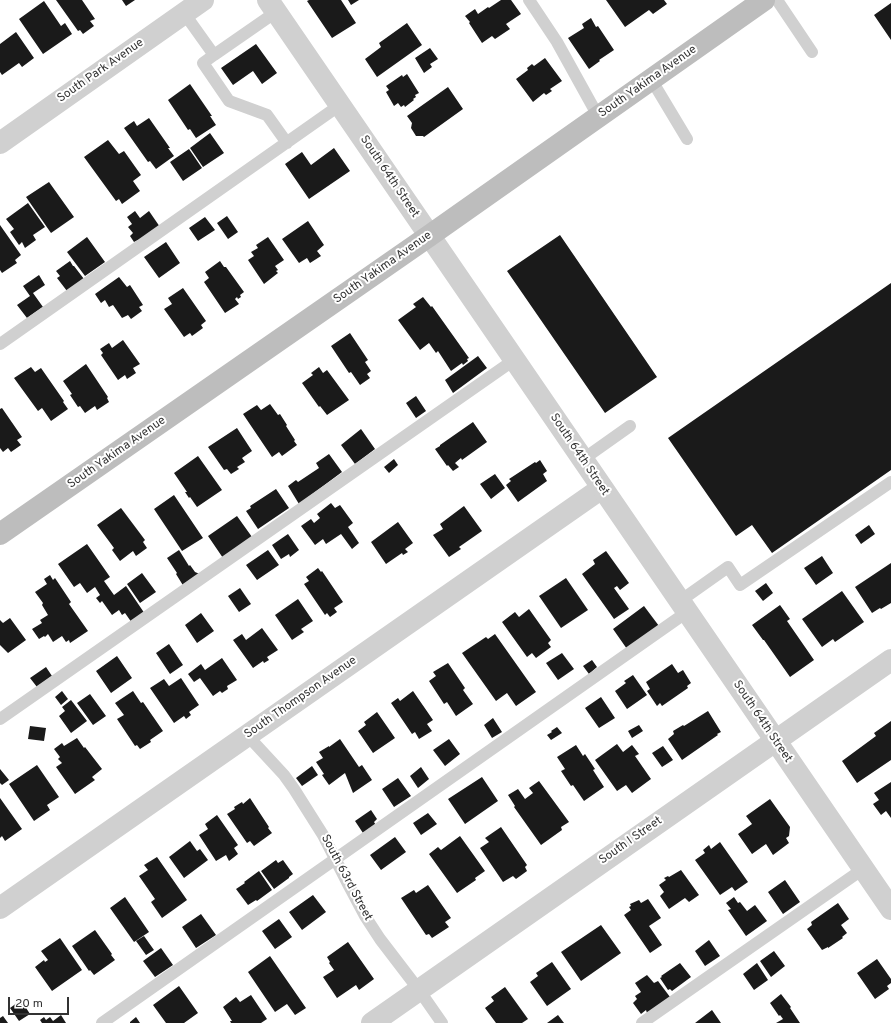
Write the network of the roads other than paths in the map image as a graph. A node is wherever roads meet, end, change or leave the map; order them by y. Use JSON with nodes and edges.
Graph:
{"nodes":[{"id":1,"x":202,"y":0,"type":"edge"},
{"id":2,"x":529,"y":0,"type":"edge"},
{"id":3,"x":764,"y":0,"type":"edge"},
{"id":4,"x":777,"y":0,"type":"edge"},
{"id":5,"x":272,"y":6,"type":"edge"},
{"id":6,"x":184,"y":13,"type":"junction"},
{"id":7,"x":812,"y":52,"type":"dead end"},
{"id":8,"x":214,"y":55,"type":"junction"},
{"id":9,"x":651,"y":79,"type":"junction"},
{"id":10,"x":340,"y":105,"type":"junction"},
{"id":11,"x":598,"y":116,"type":"junction"},
{"id":12,"x":687,"y":139,"type":"dead end"},
{"id":13,"x":0,"y":143,"type":"edge"},
{"id":14,"x":287,"y":143,"type":"junction"},
{"id":15,"x":430,"y":236,"type":"junction"},
{"id":16,"x":0,"y":344,"type":"edge"},
{"id":17,"x":514,"y":360,"type":"junction"},
{"id":18,"x":630,"y":426,"type":"dead end"},
{"id":19,"x":582,"y":460,"type":"junction"},
{"id":20,"x":891,"y":482,"type":"edge"},
{"id":21,"x":602,"y":488,"type":"junction"},
{"id":22,"x":0,"y":534,"type":"edge"},
{"id":23,"x":683,"y":606,"type":"junction"},
{"id":24,"x":891,"y":660,"type":"edge"},
{"id":25,"x":0,"y":719,"type":"edge"},
{"id":26,"x":247,"y":735,"type":"junction"},
{"id":27,"x":775,"y":741,"type":"junction"},
{"id":28,"x":336,"y":859,"type":"junction"},
{"id":29,"x":863,"y":869,"type":"junction"},
{"id":30,"x":0,"y":908,"type":"edge"},
{"id":31,"x":891,"y":909,"type":"edge"},
{"id":32,"x":419,"y":990,"type":"junction"},
{"id":33,"x":102,"y":1023,"type":"edge"},
{"id":34,"x":372,"y":1023,"type":"edge"},
{"id":35,"x":442,"y":1023,"type":"edge"},
{"id":36,"x":642,"y":1023,"type":"edge"}],
"edges":[{"from":1,"to":6,"type":"street","name":"South Park Avenue"},
{"from":2,"to":11,"type":"lane"},
{"from":3,"to":9,"type":"main road","name":"South Yakima Avenue"},
{"from":4,"to":7,"type":"lane"},
{"from":5,"to":8,"type":"lane"},
{"from":5,"to":10,"type":"street","name":"South 64th Street"},
{"from":6,"to":8,"type":"lane"},
{"from":6,"to":13,"type":"street","name":"South Park Avenue"},
{"from":8,"to":14,"type":"lane"},
{"from":9,"to":11,"type":"main road","name":"South Yakima Avenue"},
{"from":9,"to":12,"type":"lane"},
{"from":10,"to":14,"type":"lane"},
{"from":10,"to":15,"type":"street","name":"South 64th Street"},
{"from":11,"to":15,"type":"main road","name":"South Yakima Avenue"},
{"from":14,"to":16,"type":"lane"},
{"from":15,"to":17,"type":"street","name":"South 64th Street"},
{"from":15,"to":22,"type":"main road","name":"South Yakima Avenue"},
{"from":17,"to":19,"type":"street","name":"South 64th Street"},
{"from":17,"to":25,"type":"lane"},
{"from":18,"to":19,"type":"lane"},
{"from":19,"to":21,"type":"street","name":"South 64th Street"},
{"from":20,"to":23,"type":"lane"},
{"from":21,"to":23,"type":"street","name":"South 64th Street"},
{"from":21,"to":26,"type":"street","name":"South Thompson Avenue"},
{"from":23,"to":27,"type":"street","name":"South 64th Street"},
{"from":23,"to":28,"type":"lane"},
{"from":24,"to":27,"type":"street","name":"South I Street"},
{"from":26,"to":28,"type":"lane","name":"South 63rd Street"},
{"from":26,"to":30,"type":"street","name":"South Thompson Avenue"},
{"from":27,"to":29,"type":"street","name":"South 64th Street"},
{"from":27,"to":32,"type":"street","name":"South I Street"},
{"from":28,"to":32,"type":"lane","name":"South 63rd Street"},
{"from":28,"to":33,"type":"lane"},
{"from":29,"to":31,"type":"street","name":"South 64th Street"},
{"from":29,"to":36,"type":"lane"},
{"from":32,"to":34,"type":"street","name":"South I Street"},
{"from":32,"to":35,"type":"lane","name":"South 63rd Street"}]}
